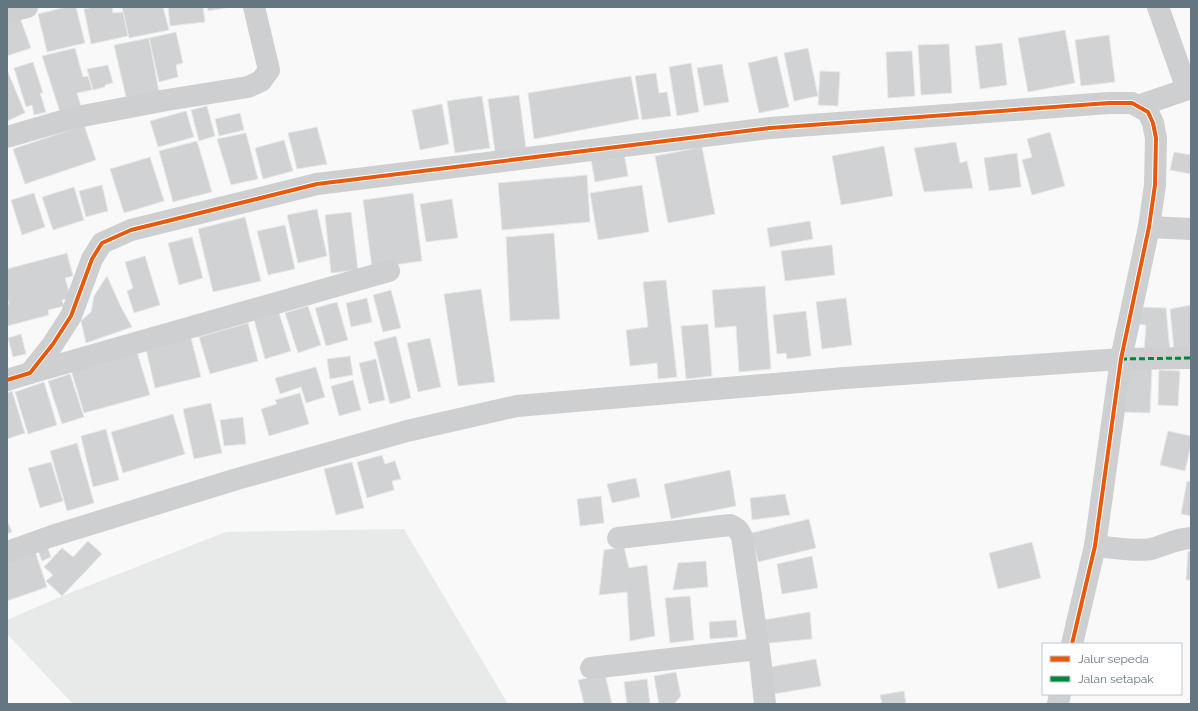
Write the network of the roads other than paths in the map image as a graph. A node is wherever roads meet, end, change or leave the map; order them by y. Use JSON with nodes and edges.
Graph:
{"nodes":[{"id":1,"x":27,"y":7,"type":"edge"},
{"id":2,"x":254,"y":7,"type":"edge"},
{"id":3,"x":1158,"y":7,"type":"edge"},
{"id":4,"x":7,"y":12,"type":"edge"},
{"id":5,"x":1189,"y":89,"type":"edge"},
{"id":6,"x":1138,"y":106,"type":"junction"},
{"id":7,"x":7,"y":137,"type":"edge"},
{"id":8,"x":1149,"y":227,"type":"junction"},
{"id":9,"x":1191,"y":229,"type":"edge"},
{"id":10,"x":389,"y":271,"type":"dead end"},
{"id":11,"x":1191,"y":358,"type":"edge"},
{"id":12,"x":1121,"y":359,"type":"junction"},
{"id":13,"x":30,"y":373,"type":"junction"},
{"id":14,"x":7,"y":380,"type":"edge"},
{"id":15,"x":618,"y":538,"type":"dead end"},
{"id":16,"x":1191,"y":538,"type":"edge"},
{"id":17,"x":1095,"y":546,"type":"junction"},
{"id":18,"x":7,"y":552,"type":"edge"},
{"id":19,"x":1072,"y":643,"type":"edge"},
{"id":20,"x":758,"y":649,"type":"junction"},
{"id":21,"x":591,"y":668,"type":"dead end"},
{"id":22,"x":765,"y":704,"type":"edge"}],
"edges":[{"from":1,"to":4,"type":"street"},
{"from":2,"to":7,"type":"street"},
{"from":3,"to":5,"type":"street"},
{"from":5,"to":6,"type":"street"},
{"from":6,"to":8,"type":"street"},
{"from":6,"to":13,"type":"street"},
{"from":8,"to":9,"type":"street"},
{"from":8,"to":12,"type":"street"},
{"from":10,"to":13,"type":"street"},
{"from":11,"to":12,"type":"street"},
{"from":12,"to":17,"type":"street"},
{"from":12,"to":18,"type":"street"},
{"from":13,"to":14,"type":"street"},
{"from":15,"to":20,"type":"street"},
{"from":16,"to":17,"type":"street"},
{"from":17,"to":19,"type":"street"},
{"from":20,"to":21,"type":"street"},
{"from":20,"to":22,"type":"street"}]}
